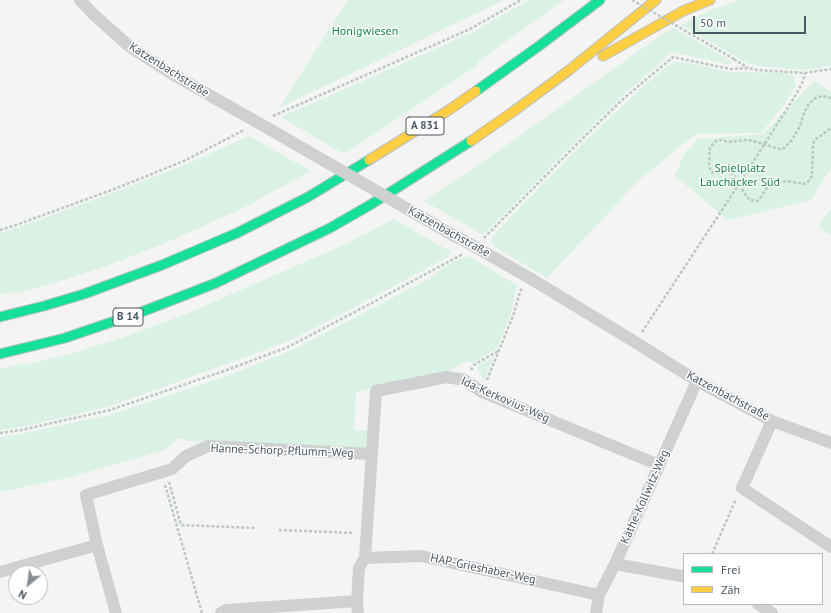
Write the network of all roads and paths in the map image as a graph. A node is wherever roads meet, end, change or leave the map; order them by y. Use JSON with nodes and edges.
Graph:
{"nodes":[{"id":1,"x":80,"y":0,"type":"edge"},
{"id":2,"x":521,"y":0,"type":"edge"},
{"id":3,"x":600,"y":0,"type":"edge"},
{"id":4,"x":632,"y":0,"type":"edge"},
{"id":5,"x":656,"y":0,"type":"edge"},
{"id":6,"x":710,"y":0,"type":"edge"},
{"id":7,"x":748,"y":68,"type":"junction"},
{"id":8,"x":831,"y":69,"type":"edge"},
{"id":9,"x":568,"y":71,"type":"junction"},
{"id":10,"x":804,"y":73,"type":"junction"},
{"id":11,"x":831,"y":98,"type":"edge"},
{"id":12,"x":257,"y":123,"type":"junction"},
{"id":13,"x":831,"y":128,"type":"edge"},
{"id":14,"x":764,"y":144,"type":"junction"},
{"id":15,"x":739,"y":184,"type":"junction"},
{"id":16,"x":0,"y":230,"type":"edge"},
{"id":17,"x":475,"y":246,"type":"junction"},
{"id":18,"x":528,"y":277,"type":"junction"},
{"id":19,"x":0,"y":318,"type":"edge"},
{"id":20,"x":635,"y":342,"type":"junction"},
{"id":21,"x":500,"y":350,"type":"junction"},
{"id":22,"x":0,"y":354,"type":"edge"},
{"id":23,"x":464,"y":380,"type":"junction"},
{"id":24,"x":696,"y":381,"type":"junction"},
{"id":25,"x":482,"y":392,"type":"junction"},
{"id":26,"x":772,"y":421,"type":"junction"},
{"id":27,"x":0,"y":433,"type":"edge"},
{"id":28,"x":831,"y":443,"type":"edge"},
{"id":29,"x":371,"y":454,"type":"junction"},
{"id":30,"x":659,"y":465,"type":"junction"},
{"id":31,"x":167,"y":471,"type":"junction"},
{"id":32,"x":742,"y":488,"type":"junction"},
{"id":33,"x":256,"y":528,"type":"dead end"},
{"id":34,"x":279,"y":530,"type":"dead end"},
{"id":35,"x":366,"y":534,"type":"junction"},
{"id":36,"x":98,"y":545,"type":"junction"},
{"id":37,"x":831,"y":547,"type":"edge"},
{"id":38,"x":712,"y":553,"type":"edge"},
{"id":39,"x":365,"y":558,"type":"junction"},
{"id":40,"x":615,"y":564,"type":"junction"},
{"id":41,"x":0,"y":572,"type":"edge"},
{"id":42,"x":683,"y":576,"type":"edge"},
{"id":43,"x":599,"y":595,"type":"junction"},
{"id":44,"x":760,"y":605,"type":"edge"},
{"id":45,"x":358,"y":607,"type":"edge"},
{"id":46,"x":116,"y":613,"type":"edge"},
{"id":47,"x":202,"y":613,"type":"edge"},
{"id":48,"x":221,"y":613,"type":"edge"},
{"id":49,"x":596,"y":613,"type":"edge"},
{"id":50,"x":772,"y":613,"type":"edge"}],
"edges":[{"from":1,"to":12,"type":"street","name":"Katzenbachstraße"},
{"from":2,"to":12,"type":"path"},
{"from":3,"to":19,"type":"highway","number":"A 831"},
{"from":4,"to":7,"type":"path","bridge":true},
{"from":5,"to":9,"type":"highway"},
{"from":6,"to":9,"type":"highway"},
{"from":7,"to":10,"type":"path"},
{"from":7,"to":17,"type":"path"},
{"from":8,"to":10,"type":"path"},
{"from":9,"to":22,"type":"highway","number":"B 14"},
{"from":10,"to":14,"type":"path"},
{"from":11,"to":14,"type":"path"},
{"from":12,"to":16,"type":"path"},
{"from":12,"to":17,"type":"street","name":"Katzenbachstraße","bridge":true},
{"from":13,"to":15,"type":"path"},
{"from":14,"to":15,"type":"path"},
{"from":14,"to":15,"type":"path"},
{"from":15,"to":20,"type":"path"},
{"from":17,"to":18,"type":"street","name":"Katzenbachstraße"},
{"from":17,"to":27,"type":"path"},
{"from":18,"to":20,"type":"street","name":"Katzenbachstraße"},
{"from":18,"to":21,"type":"path"},
{"from":20,"to":24,"type":"street","name":"Katzenbachstraße"},
{"from":21,"to":23,"type":"path"},
{"from":21,"to":25,"type":"path"},
{"from":23,"to":25,"type":"street","name":"Ida-Kerkovius-Weg"},
{"from":23,"to":29,"type":"street","name":"Ida-Kerkovius-Weg"},
{"from":24,"to":26,"type":"street","name":"Katzenbachstraße"},
{"from":24,"to":30,"type":"street","name":"Käthe-Kollwitz-Weg"},
{"from":25,"to":30,"type":"street","name":"Ida-Kerkovius-Weg"},
{"from":26,"to":28,"type":"street","name":"Katzenbachstraße"},
{"from":26,"to":32,"type":"street"},
{"from":29,"to":31,"type":"street","name":"Hanne-Schorp-Pflumm-Weg"},
{"from":29,"to":35,"type":"street","name":"Ida-Kerkovius-Weg"},
{"from":30,"to":40,"type":"street","name":"Käthe-Kollwitz-Weg"},
{"from":31,"to":33,"type":"path"},
{"from":31,"to":36,"type":"street","name":"Hanne-Schorp-Pflumm-Weg"},
{"from":31,"to":47,"type":"path"},
{"from":32,"to":37,"type":"street"},
{"from":32,"to":38,"type":"path"},
{"from":34,"to":35,"type":"path"},
{"from":35,"to":39,"type":"street","name":"Ida-Kerkovius-Weg"},
{"from":36,"to":41,"type":"street"},
{"from":36,"to":46,"type":"street","name":"Hanne-Schorp-Pflumm-Weg"},
{"from":39,"to":43,"type":"street","name":"HAP-Grieshaber-Weg"},
{"from":39,"to":45,"type":"street","name":"Ida-Kerkovius-Weg"},
{"from":40,"to":42,"type":"street"},
{"from":40,"to":43,"type":"street","name":"Käthe-Kollwitz-Weg"},
{"from":43,"to":49,"type":"street","name":"Käthe-Kollwitz-Weg"},
{"from":44,"to":50,"type":"street"},
{"from":45,"to":48,"type":"street"}]}
